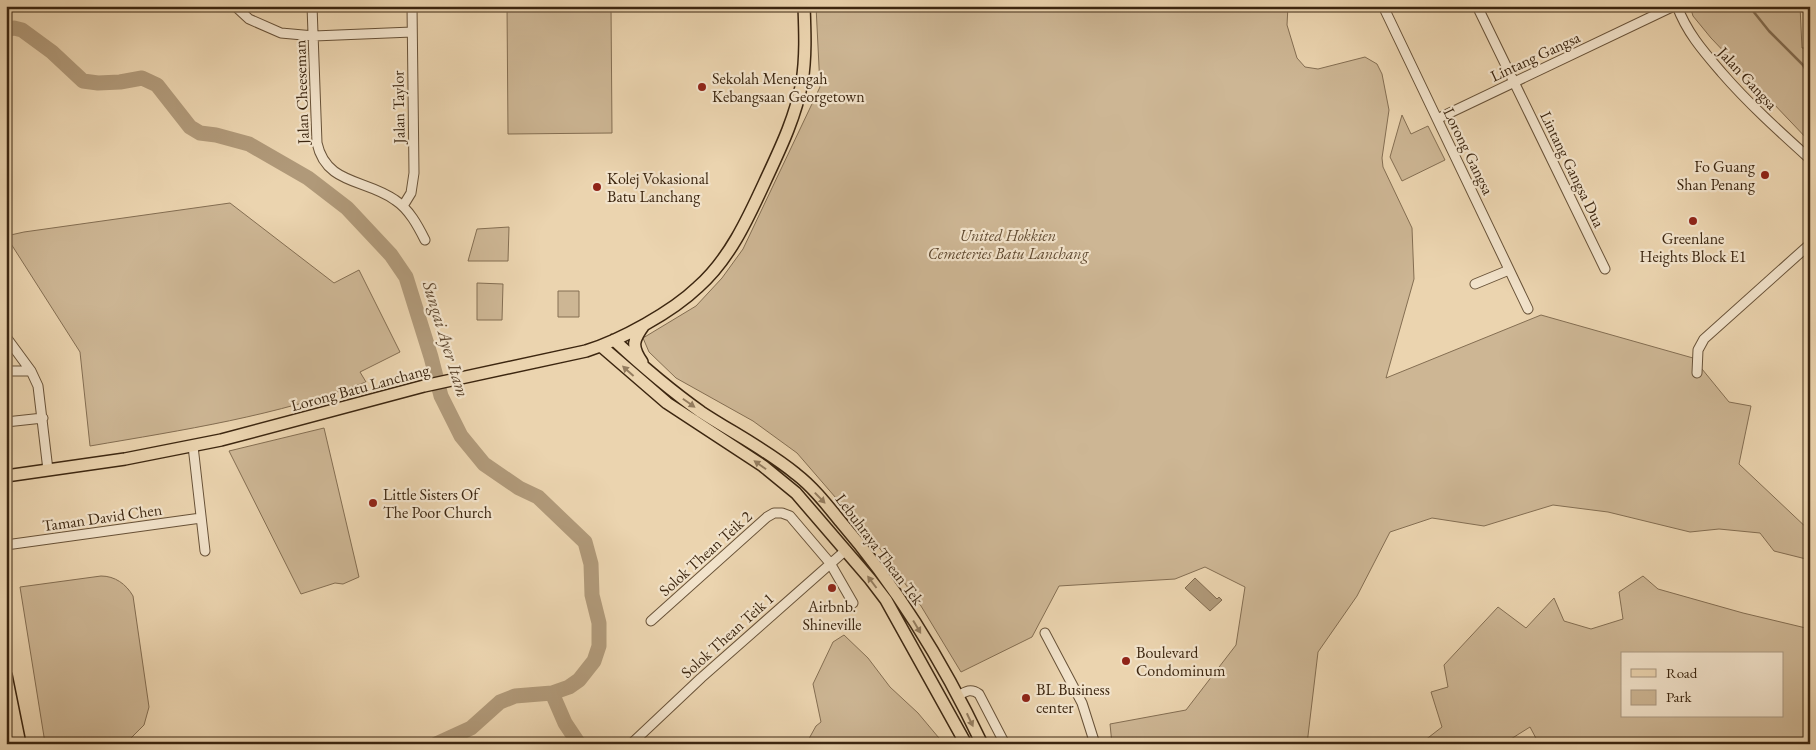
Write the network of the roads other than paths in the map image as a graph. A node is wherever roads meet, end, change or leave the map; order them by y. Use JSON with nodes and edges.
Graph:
{"nodes":[{"id":1,"x":235,"y":6,"type":"edge"},
{"id":2,"x":312,"y":6,"type":"edge"},
{"id":3,"x":412,"y":6,"type":"edge"},
{"id":4,"x":804,"y":6,"type":"edge"},
{"id":5,"x":1383,"y":6,"type":"edge"},
{"id":6,"x":1477,"y":6,"type":"edge"},
{"id":7,"x":1676,"y":6,"type":"edge"},
{"id":8,"x":1809,"y":6,"type":"edge"},
{"id":9,"x":1810,"y":25,"type":"edge"},
{"id":10,"x":412,"y":32,"type":"junction"},
{"id":11,"x":314,"y":36,"type":"junction"},
{"id":12,"x":1514,"y":82,"type":"junction"},
{"id":13,"x":1437,"y":119,"type":"junction"},
{"id":14,"x":1810,"y":159,"type":"edge"},
{"id":15,"x":403,"y":206,"type":"junction"},
{"id":16,"x":425,"y":240,"type":"dead end"},
{"id":17,"x":1810,"y":244,"type":"edge"},
{"id":18,"x":1605,"y":269,"type":"dead end"},
{"id":19,"x":1509,"y":270,"type":"junction"},
{"id":20,"x":1475,"y":284,"type":"dead end"},
{"id":21,"x":1528,"y":309,"type":"dead end"},
{"id":22,"x":648,"y":321,"type":"junction"},
{"id":23,"x":614,"y":340,"type":"junction"},
{"id":24,"x":7,"y":342,"type":"edge"},
{"id":25,"x":601,"y":346,"type":"junction"},
{"id":26,"x":31,"y":370,"type":"junction"},
{"id":27,"x":6,"y":372,"type":"edge"},
{"id":28,"x":1697,"y":373,"type":"dead end"},
{"id":29,"x":650,"y":374,"type":"junction"},
{"id":30,"x":43,"y":418,"type":"junction"},
{"id":31,"x":6,"y":422,"type":"edge"},
{"id":32,"x":193,"y":446,"type":"junction"},
{"id":33,"x":48,"y":470,"type":"junction"},
{"id":34,"x":6,"y":476,"type":"edge"},
{"id":35,"x":201,"y":518,"type":"junction"},
{"id":36,"x":6,"y":545,"type":"edge"},
{"id":37,"x":846,"y":550,"type":"junction"},
{"id":38,"x":205,"y":551,"type":"dead end"},
{"id":39,"x":830,"y":563,"type":"junction"},
{"id":40,"x":854,"y":603,"type":"dead end"},
{"id":41,"x":651,"y":621,"type":"dead end"},
{"id":42,"x":1045,"y":633,"type":"dead end"},
{"id":43,"x":916,"y":653,"type":"junction"},
{"id":44,"x":6,"y":675,"type":"edge"},
{"id":45,"x":958,"y":696,"type":"junction"},
{"id":46,"x":6,"y":723,"type":"edge"},
{"id":47,"x":11,"y":744,"type":"edge"},
{"id":48,"x":20,"y":744,"type":"edge"},
{"id":49,"x":631,"y":744,"type":"edge"},
{"id":50,"x":966,"y":744,"type":"edge"},
{"id":51,"x":982,"y":744,"type":"edge"},
{"id":52,"x":1005,"y":744,"type":"edge"},
{"id":53,"x":1094,"y":744,"type":"edge"}],
"edges":[{"from":1,"to":11,"type":"street"},
{"from":2,"to":11,"type":"street","name":"Jalan Cheeseman"},
{"from":3,"to":10,"type":"street","name":"Jalan Taylor"},
{"from":4,"to":22,"type":"main road","name":"Lorong Batu Lanchang"},
{"from":5,"to":13,"type":"street","name":"Lorong Gangsa"},
{"from":6,"to":12,"type":"street","name":"Lintang Gangsa Dua"},
{"from":7,"to":12,"type":"street","name":"Lintang Gangsa"},
{"from":7,"to":14,"type":"street","name":"Jalan Gangsa"},
{"from":8,"to":9,"type":"street"},
{"from":10,"to":11,"type":"street"},
{"from":10,"to":15,"type":"street","name":"Jalan Taylor"},
{"from":11,"to":15,"type":"street","name":"Jalan Cheeseman"},
{"from":12,"to":13,"type":"street","name":"Lintang Gangsa"},
{"from":12,"to":18,"type":"street","name":"Lintang Gangsa Dua"},
{"from":13,"to":19,"type":"street","name":"Lorong Gangsa"},
{"from":15,"to":16,"type":"street","name":"Jalan Cheeseman"},
{"from":17,"to":28,"type":"street"},
{"from":19,"to":20,"type":"street"},
{"from":19,"to":21,"type":"street","name":"Lorong Gangsa"},
{"from":22,"to":23,"type":"main road","name":"Lorong Batu Lanchang"},
{"from":22,"to":29,"type":"main road"},
{"from":23,"to":25,"type":"main road","name":"Lorong Batu Lanchang"},
{"from":23,"to":29,"type":"main road","name":"Lebuhraya Thean Tek"},
{"from":24,"to":26,"type":"street"},
{"from":25,"to":32,"type":"main road","name":"Lorong Batu Lanchang"},
{"from":37,"to":25,"type":"main road","name":"Lebuhraya Thean Tek","one_way":true},
{"from":26,"to":27,"type":"street"},
{"from":26,"to":30,"type":"street"},
{"from":29,"to":45,"type":"main road","name":"Lebuhraya Thean Tek","one_way":true},
{"from":30,"to":31,"type":"street"},
{"from":30,"to":33,"type":"street"},
{"from":32,"to":33,"type":"main road","name":"Lorong Batu Lanchang"},
{"from":32,"to":35,"type":"street"},
{"from":33,"to":34,"type":"main road","name":"Lorong Batu Lanchang"},
{"from":35,"to":36,"type":"street","name":"Taman David Chen"},
{"from":35,"to":38,"type":"street"},
{"from":37,"to":39,"type":"street","name":"Solok Thean Teik 1"},
{"from":43,"to":37,"type":"main road","name":"Lebuhraya Thean Tek","one_way":true},
{"from":39,"to":40,"type":"street"},
{"from":39,"to":41,"type":"street","name":"Solok Thean Teik 2"},
{"from":39,"to":49,"type":"street","name":"Solok Thean Teik 1"},
{"from":42,"to":53,"type":"street"},
{"from":43,"to":45,"type":"main road"},
{"from":43,"to":50,"type":"main road","name":"Lebuhraya Thean Tek"},
{"from":44,"to":48,"type":"main road"},
{"from":45,"to":50,"type":"main road"},
{"from":45,"to":51,"type":"main road","name":"Lebuhraya Thean Tek","one_way":true},
{"from":45,"to":52,"type":"street"},
{"from":46,"to":47,"type":"main road"}]}
